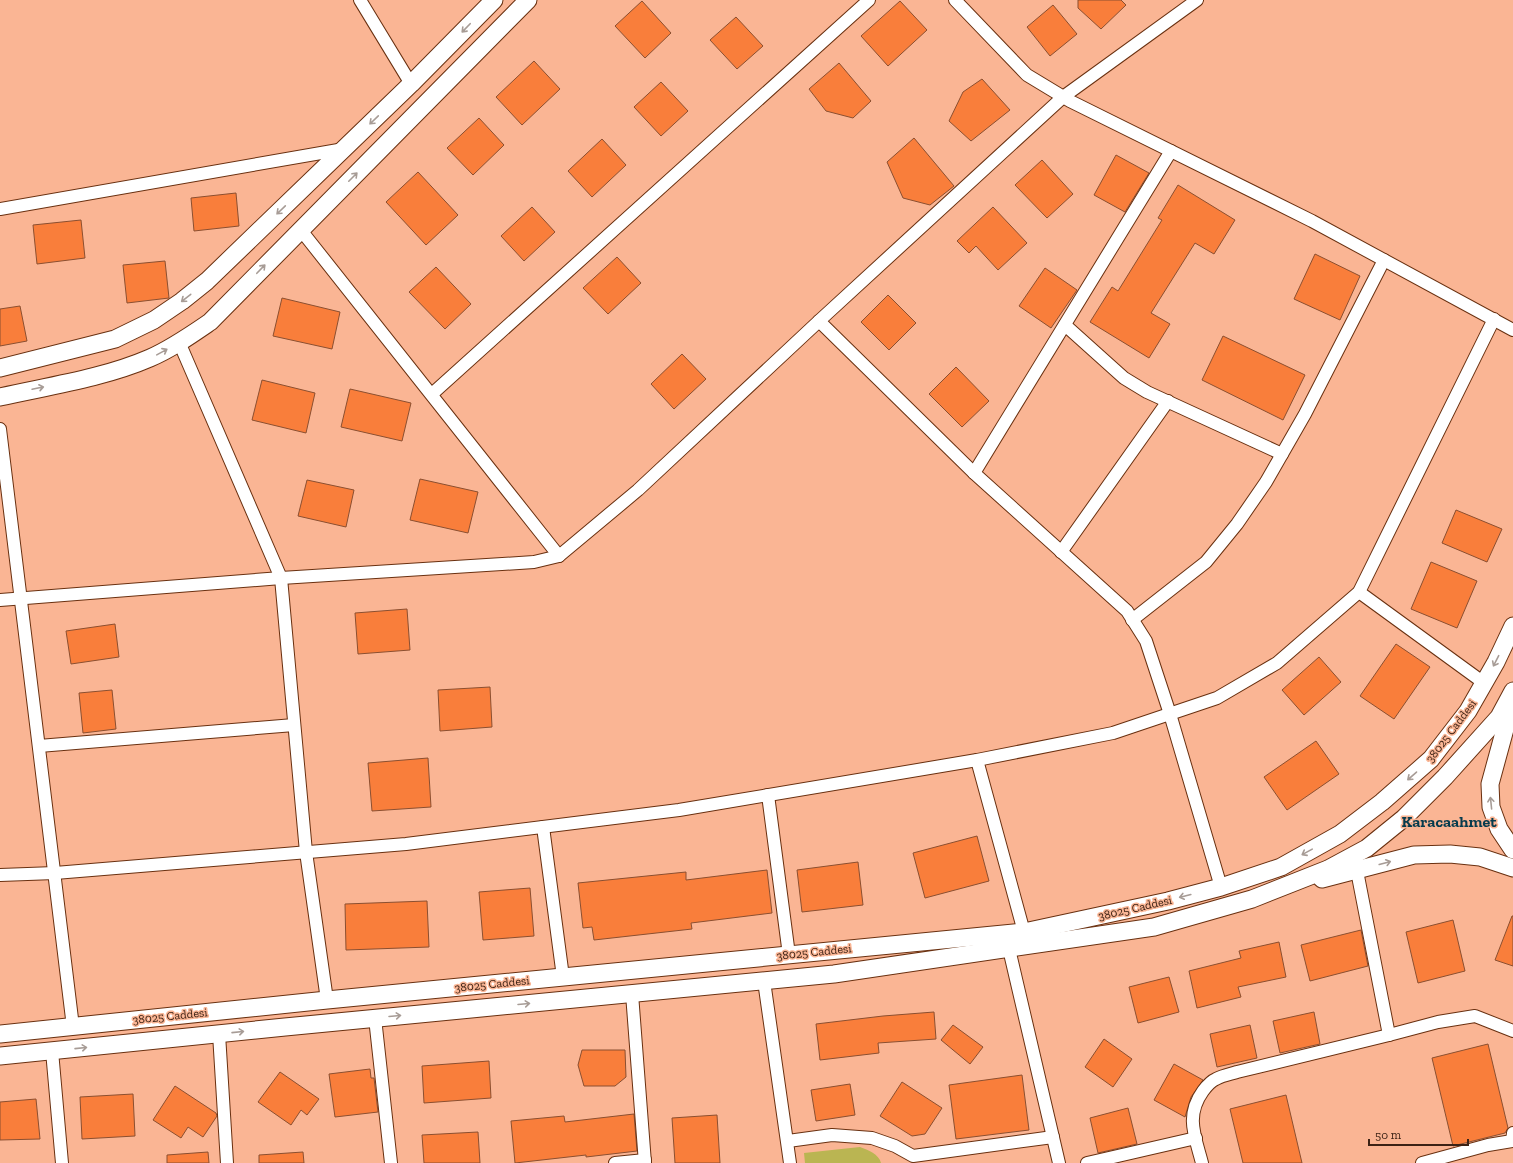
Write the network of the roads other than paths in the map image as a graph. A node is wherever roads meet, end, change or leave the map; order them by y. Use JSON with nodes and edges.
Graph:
{"nodes":[{"id":1,"x":360,"y":0,"type":"edge"},
{"id":2,"x":494,"y":0,"type":"edge"},
{"id":3,"x":528,"y":0,"type":"edge"},
{"id":4,"x":869,"y":0,"type":"edge"},
{"id":5,"x":955,"y":0,"type":"edge"},
{"id":6,"x":1198,"y":0,"type":"edge"},
{"id":7,"x":411,"y":84,"type":"junction"},
{"id":8,"x":1064,"y":97,"type":"junction"},
{"id":9,"x":344,"y":149,"type":"junction"},
{"id":10,"x":1172,"y":151,"type":"junction"},
{"id":11,"x":0,"y":209,"type":"edge"},
{"id":12,"x":300,"y":229,"type":"junction"},
{"id":13,"x":1384,"y":260,"type":"junction"},
{"id":14,"x":1494,"y":320,"type":"junction"},
{"id":15,"x":819,"y":321,"type":"junction"},
{"id":16,"x":1065,"y":325,"type":"junction"},
{"id":17,"x":1513,"y":330,"type":"edge"},
{"id":18,"x":179,"y":342,"type":"junction"},
{"id":19,"x":0,"y":368,"type":"edge"},
{"id":20,"x":432,"y":394,"type":"junction"},
{"id":21,"x":0,"y":397,"type":"edge"},
{"id":22,"x":1168,"y":401,"type":"junction"},
{"id":23,"x":0,"y":429,"type":"edge"},
{"id":24,"x":1282,"y":454,"type":"junction"},
{"id":25,"x":974,"y":473,"type":"junction"},
{"id":26,"x":1061,"y":552,"type":"junction"},
{"id":27,"x":560,"y":556,"type":"junction"},
{"id":28,"x":281,"y":578,"type":"junction"},
{"id":29,"x":1359,"y":592,"type":"junction"},
{"id":30,"x":21,"y":598,"type":"junction"},
{"id":31,"x":0,"y":600,"type":"edge"},
{"id":32,"x":1132,"y":620,"type":"junction"},
{"id":33,"x":1513,"y":626,"type":"edge"},
{"id":34,"x":1484,"y":683,"type":"junction"},
{"id":35,"x":1513,"y":691,"type":"edge"},
{"id":36,"x":1513,"y":698,"type":"edge"},
{"id":37,"x":1170,"y":714,"type":"junction"},
{"id":38,"x":294,"y":725,"type":"junction"},
{"id":39,"x":39,"y":746,"type":"junction"},
{"id":40,"x":977,"y":760,"type":"junction"},
{"id":41,"x":768,"y":795,"type":"junction"},
{"id":42,"x":543,"y":827,"type":"junction"},
{"id":43,"x":1513,"y":850,"type":"edge"},
{"id":44,"x":306,"y":852,"type":"junction"},
{"id":45,"x":1513,"y":868,"type":"edge"},
{"id":46,"x":1357,"y":871,"type":"junction"},
{"id":47,"x":54,"y":872,"type":"junction"},
{"id":48,"x":0,"y":875,"type":"edge"},
{"id":49,"x":1221,"y":887,"type":"junction"},
{"id":50,"x":1279,"y":889,"type":"junction"},
{"id":51,"x":1024,"y":932,"type":"junction"},
{"id":52,"x":1009,"y":949,"type":"junction"},
{"id":53,"x":790,"y":955,"type":"junction"},
{"id":54,"x":563,"y":977,"type":"junction"},
{"id":55,"x":764,"y":981,"type":"junction"},
{"id":56,"x":632,"y":994,"type":"junction"},
{"id":57,"x":327,"y":1000,"type":"junction"},
{"id":58,"x":375,"y":1018,"type":"junction"},
{"id":59,"x":73,"y":1027,"type":"junction"},
{"id":60,"x":1513,"y":1031,"type":"edge"},
{"id":61,"x":0,"y":1034,"type":"edge"},
{"id":62,"x":219,"y":1034,"type":"junction"},
{"id":63,"x":1389,"y":1035,"type":"junction"},
{"id":64,"x":52,"y":1051,"type":"junction"},
{"id":65,"x":0,"y":1056,"type":"edge"},
{"id":66,"x":1053,"y":1137,"type":"junction"},
{"id":67,"x":1196,"y":1138,"type":"junction"},
{"id":68,"x":1513,"y":1138,"type":"edge"},
{"id":69,"x":788,"y":1141,"type":"junction"},
{"id":70,"x":903,"y":1157,"type":"edge"},
{"id":71,"x":645,"y":1162,"type":"edge"},
{"id":72,"x":62,"y":1163,"type":"edge"},
{"id":73,"x":227,"y":1163,"type":"edge"},
{"id":74,"x":391,"y":1163,"type":"edge"},
{"id":75,"x":615,"y":1163,"type":"edge"},
{"id":76,"x":790,"y":1163,"type":"edge"},
{"id":77,"x":1059,"y":1163,"type":"edge"},
{"id":78,"x":1088,"y":1163,"type":"edge"},
{"id":79,"x":1202,"y":1163,"type":"edge"},
{"id":80,"x":1422,"y":1163,"type":"edge"}],
"edges":[{"from":1,"to":7,"type":"street"},
{"from":2,"to":7,"type":"main road","one_way":true},
{"from":12,"to":3,"type":"main road","one_way":true},
{"from":4,"to":20,"type":"street"},
{"from":5,"to":8,"type":"street"},
{"from":6,"to":8,"type":"street"},
{"from":7,"to":9,"type":"main road","one_way":true},
{"from":8,"to":10,"type":"street"},
{"from":8,"to":15,"type":"street"},
{"from":9,"to":11,"type":"street"},
{"from":9,"to":19,"type":"main road","one_way":true},
{"from":10,"to":13,"type":"street"},
{"from":10,"to":16,"type":"street"},
{"from":18,"to":12,"type":"main road","one_way":true},
{"from":12,"to":20,"type":"street"},
{"from":13,"to":14,"type":"street"},
{"from":13,"to":24,"type":"street"},
{"from":14,"to":17,"type":"street"},
{"from":14,"to":29,"type":"street"},
{"from":15,"to":25,"type":"street"},
{"from":15,"to":27,"type":"street"},
{"from":16,"to":22,"type":"street"},
{"from":16,"to":25,"type":"street"},
{"from":21,"to":18,"type":"main road","one_way":true},
{"from":18,"to":28,"type":"street"},
{"from":20,"to":27,"type":"street"},
{"from":22,"to":24,"type":"street"},
{"from":22,"to":26,"type":"street"},
{"from":23,"to":30,"type":"street"},
{"from":24,"to":32,"type":"street"},
{"from":25,"to":26,"type":"street"},
{"from":26,"to":32,"type":"street"},
{"from":27,"to":28,"type":"street"},
{"from":28,"to":30,"type":"street"},
{"from":28,"to":38,"type":"street"},
{"from":29,"to":34,"type":"street"},
{"from":29,"to":37,"type":"street"},
{"from":30,"to":31,"type":"street"},
{"from":30,"to":39,"type":"street"},
{"from":32,"to":37,"type":"street"},
{"from":33,"to":34,"type":"main road","name":"38025 Caddesi","one_way":true},
{"from":34,"to":49,"type":"main road","name":"38025 Caddesi","one_way":true},
{"from":35,"to":50,"type":"main road","name":"38025 Caddesi"},
{"from":43,"to":36,"type":"main road","one_way":true},
{"from":37,"to":40,"type":"street"},
{"from":37,"to":49,"type":"street"},
{"from":38,"to":39,"type":"street"},
{"from":38,"to":44,"type":"street"},
{"from":39,"to":47,"type":"street"},
{"from":40,"to":41,"type":"street"},
{"from":40,"to":51,"type":"street"},
{"from":41,"to":42,"type":"street"},
{"from":41,"to":53,"type":"street"},
{"from":42,"to":44,"type":"street"},
{"from":42,"to":54,"type":"street"},
{"from":44,"to":47,"type":"street"},
{"from":44,"to":57,"type":"street"},
{"from":46,"to":45,"type":"main road","one_way":true},
{"from":46,"to":50,"type":"main road"},
{"from":46,"to":63,"type":"street"},
{"from":47,"to":48,"type":"street"},
{"from":47,"to":59,"type":"street"},
{"from":49,"to":51,"type":"main road","name":"38025 Caddesi","one_way":true},
{"from":50,"to":52,"type":"main road","name":"38025 Caddesi"},
{"from":51,"to":53,"type":"main road","name":"38025 Caddesi"},
{"from":52,"to":55,"type":"main road","name":"38025 Caddesi"},
{"from":52,"to":66,"type":"street"},
{"from":53,"to":54,"type":"main road","name":"38025 Caddesi"},
{"from":54,"to":57,"type":"main road","name":"38025 Caddesi"},
{"from":55,"to":56,"type":"main road","name":"38025 Caddesi"},
{"from":55,"to":69,"type":"street"},
{"from":58,"to":56,"type":"main road","name":"38025 Caddesi","one_way":true},
{"from":56,"to":71,"type":"street"},
{"from":57,"to":59,"type":"main road","name":"38025 Caddesi"},
{"from":62,"to":58,"type":"main road","name":"38025 Caddesi","one_way":true},
{"from":58,"to":74,"type":"street"},
{"from":59,"to":61,"type":"main road","name":"38025 Caddesi"},
{"from":60,"to":63,"type":"street"},
{"from":64,"to":62,"type":"main road","name":"38025 Caddesi","one_way":true},
{"from":62,"to":73,"type":"street"},
{"from":63,"to":67,"type":"street"},
{"from":64,"to":65,"type":"main road","name":"38025 Caddesi"},
{"from":64,"to":72,"type":"street"},
{"from":66,"to":70,"type":"street"},
{"from":66,"to":77,"type":"street"},
{"from":67,"to":78,"type":"street"},
{"from":67,"to":79,"type":"street"},
{"from":68,"to":80,"type":"street"},
{"from":69,"to":70,"type":"street"},
{"from":69,"to":76,"type":"street"},
{"from":71,"to":75,"type":"street"}]}
